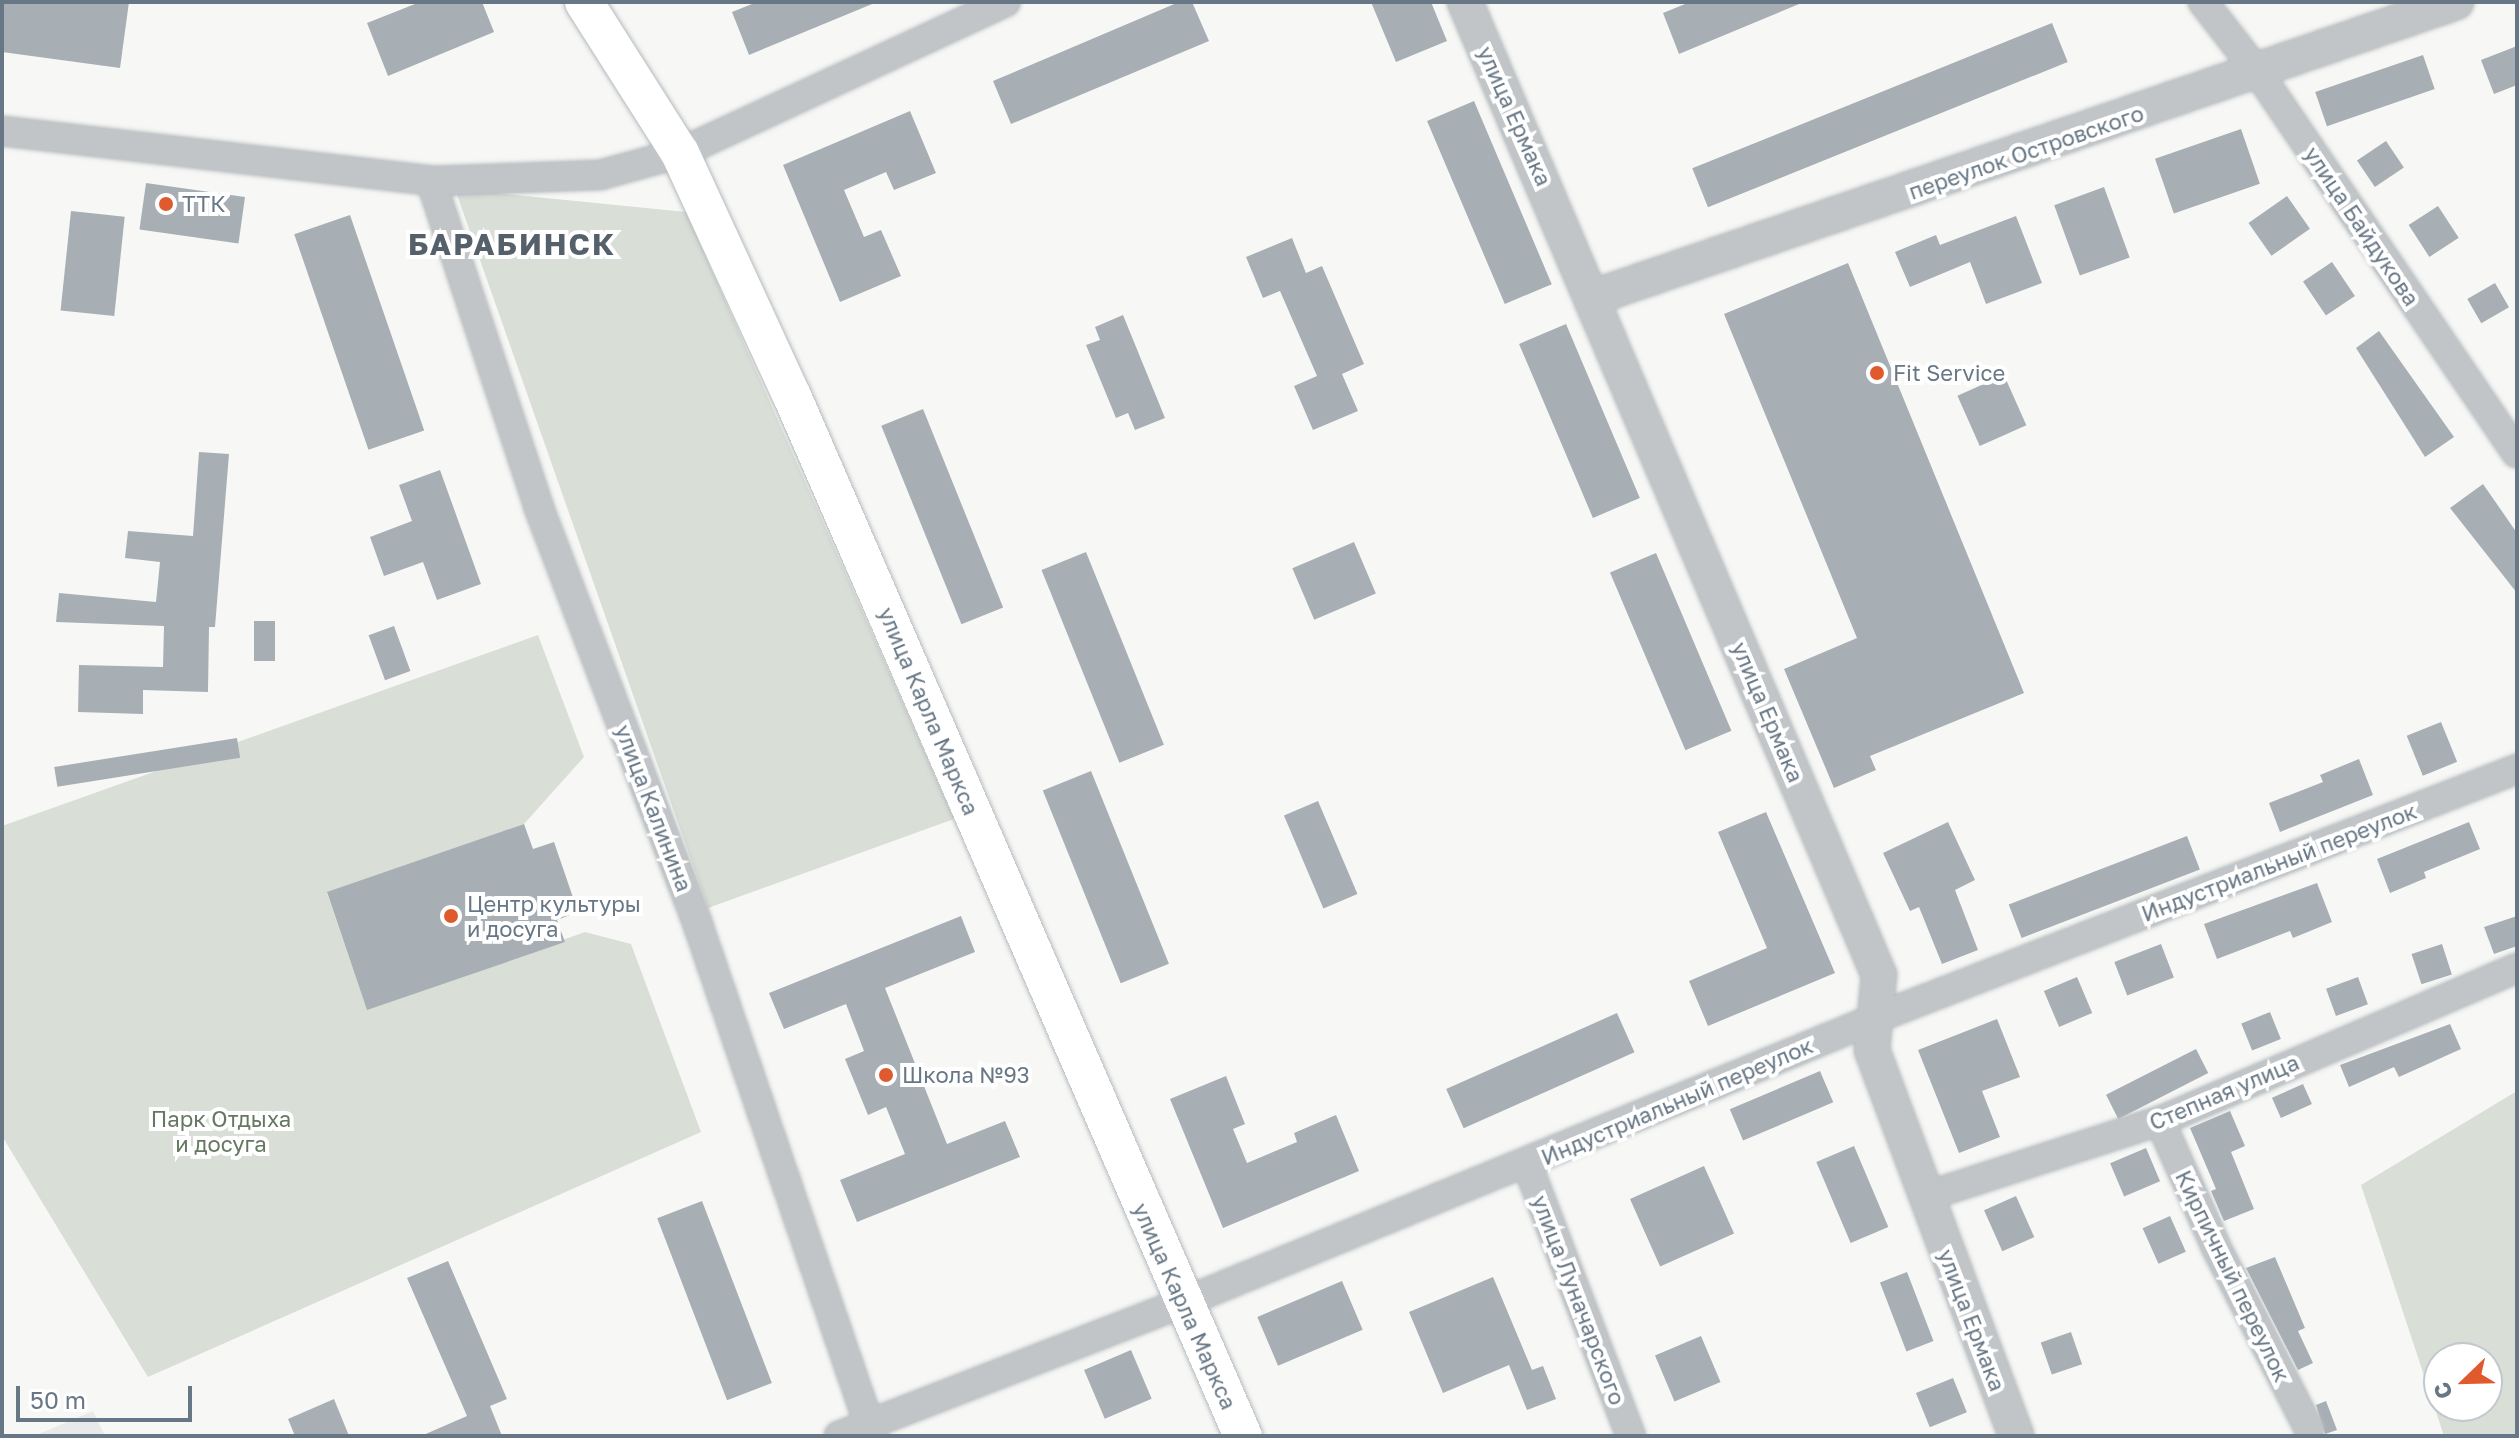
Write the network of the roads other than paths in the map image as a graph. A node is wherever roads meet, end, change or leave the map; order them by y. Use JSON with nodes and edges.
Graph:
{"nodes":[{"id":1,"x":584,"y":2,"type":"edge"},
{"id":2,"x":1006,"y":2,"type":"edge"},
{"id":3,"x":1465,"y":2,"type":"edge"},
{"id":4,"x":2203,"y":2,"type":"edge"},
{"id":5,"x":2456,"y":2,"type":"edge"},
{"id":6,"x":2259,"y":74,"type":"junction"},
{"id":7,"x":2,"y":131,"type":"edge"},
{"id":8,"x":680,"y":153,"type":"junction"},
{"id":9,"x":431,"y":181,"type":"junction"},
{"id":10,"x":1594,"y":297,"type":"junction"},
{"id":11,"x":2517,"y":453,"type":"edge"},
{"id":12,"x":2517,"y":769,"type":"edge"},
{"id":13,"x":2517,"y":968,"type":"edge"},
{"id":14,"x":1879,"y":1017,"type":"junction"},
{"id":15,"x":2160,"y":1121,"type":"junction"},
{"id":16,"x":1527,"y":1164,"type":"junction"},
{"id":17,"x":1924,"y":1197,"type":"junction"},
{"id":18,"x":1182,"y":1303,"type":"junction"},
{"id":19,"x":2309,"y":1429,"type":"dead end"},
{"id":20,"x":870,"y":1431,"type":"edge"},
{"id":21,"x":839,"y":1436,"type":"edge"},
{"id":22,"x":1243,"y":1436,"type":"edge"},
{"id":23,"x":1631,"y":1436,"type":"edge"},
{"id":24,"x":2016,"y":1436,"type":"edge"}],
"edges":[{"from":1,"to":8,"type":"main road","name":"улица Карла Маркса"},
{"from":2,"to":8,"type":"street"},
{"from":3,"to":10,"type":"street","name":"улица Ермака"},
{"from":4,"to":6,"type":"street","name":"улица Байдукова"},
{"from":5,"to":6,"type":"street","name":"переулок Островского"},
{"from":6,"to":10,"type":"street","name":"переулок Островского"},
{"from":6,"to":11,"type":"street","name":"улица Байдукова"},
{"from":7,"to":9,"type":"street"},
{"from":8,"to":9,"type":"street"},
{"from":8,"to":18,"type":"main road","name":"улица Карла Маркса"},
{"from":9,"to":20,"type":"street","name":"улица Калинина"},
{"from":10,"to":14,"type":"street","name":"улица Ермака"},
{"from":12,"to":14,"type":"street","name":"Индустриальный переулок"},
{"from":13,"to":15,"type":"street","name":"Степная улица"},
{"from":14,"to":16,"type":"street","name":"Индустриальный переулок"},
{"from":14,"to":17,"type":"street","name":"улица Ермака"},
{"from":15,"to":17,"type":"street","name":"Степная улица"},
{"from":15,"to":19,"type":"street","name":"Кирпичный переулок"},
{"from":16,"to":18,"type":"street","name":"Индустриальный переулок"},
{"from":16,"to":23,"type":"street","name":"улица Луначарского"},
{"from":17,"to":24,"type":"street","name":"улица Ермака"},
{"from":18,"to":20,"type":"street","name":"Индустриальный переулок"},
{"from":18,"to":22,"type":"main road","name":"улица Карла Маркса"},
{"from":20,"to":21,"type":"street","name":"Индустриальный переулок"}]}
